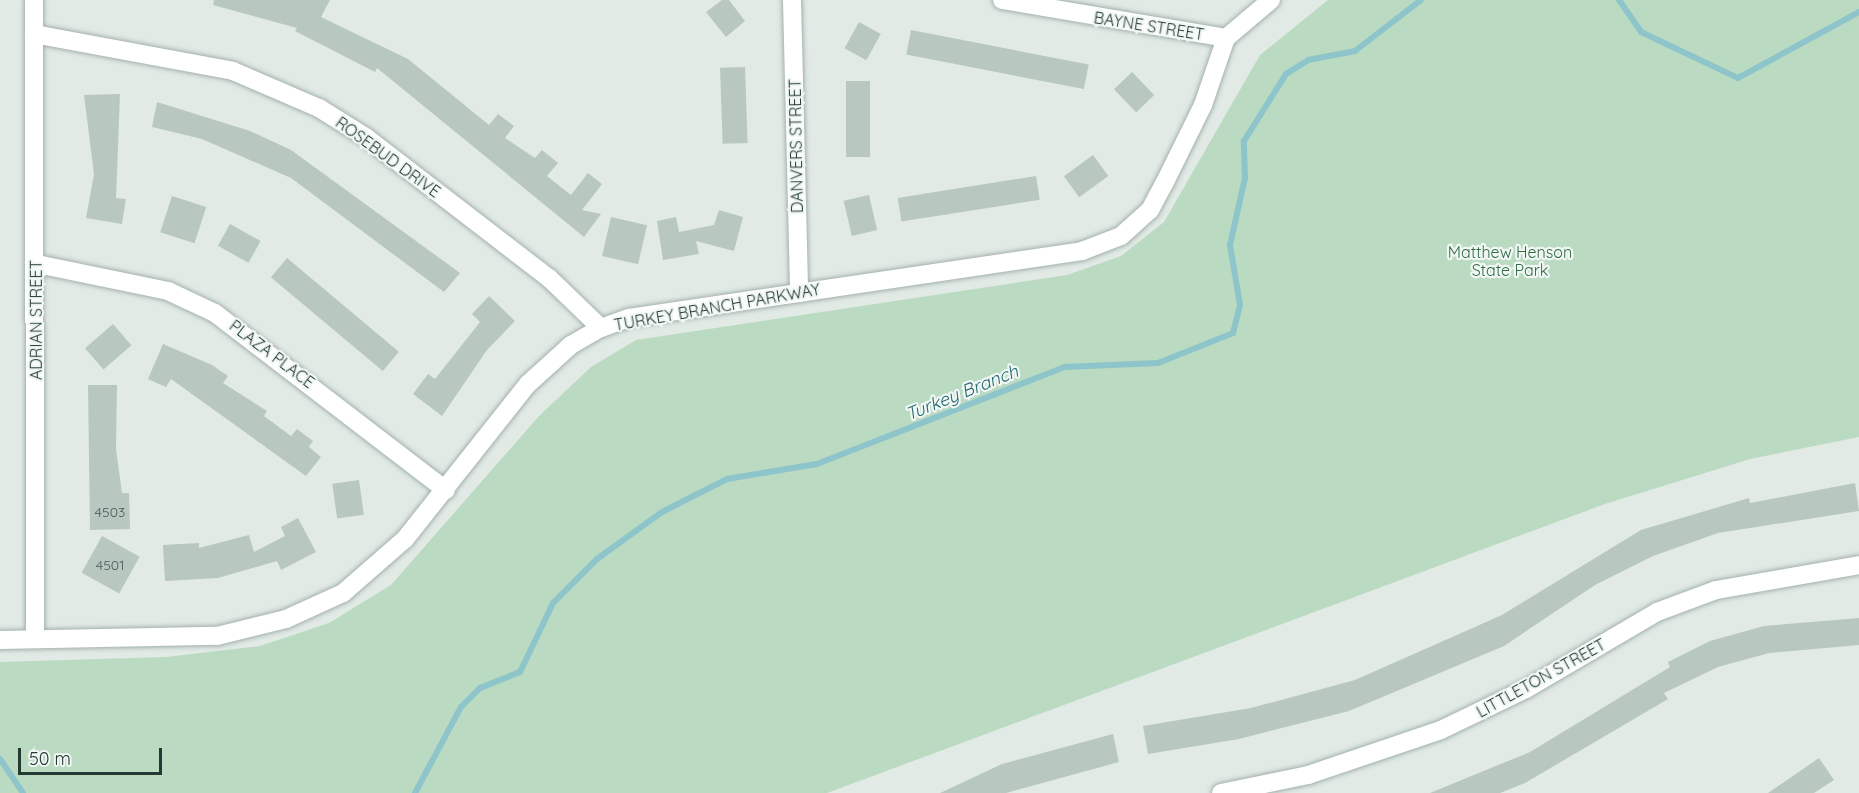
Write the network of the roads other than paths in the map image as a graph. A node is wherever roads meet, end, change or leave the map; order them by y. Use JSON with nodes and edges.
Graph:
{"nodes":[{"id":1,"x":34,"y":0,"type":"edge"},
{"id":2,"x":792,"y":0,"type":"edge"},
{"id":3,"x":1002,"y":0,"type":"edge"},
{"id":4,"x":1271,"y":0,"type":"edge"},
{"id":5,"x":34,"y":34,"type":"junction"},
{"id":6,"x":1226,"y":38,"type":"junction"},
{"id":7,"x":37,"y":264,"type":"junction"},
{"id":8,"x":799,"y":293,"type":"junction"},
{"id":9,"x":601,"y":328,"type":"junction"},
{"id":10,"x":446,"y":490,"type":"junction"},
{"id":11,"x":1859,"y":566,"type":"edge"},
{"id":12,"x":35,"y":639,"type":"junction"},
{"id":13,"x":0,"y":640,"type":"edge"},
{"id":14,"x":1221,"y":793,"type":"edge"}],
"edges":[{"from":1,"to":5,"type":"street","name":"ADRIAN STREET"},
{"from":2,"to":8,"type":"street","name":"DANVERS STREET"},
{"from":3,"to":6,"type":"street","name":"BAYNE STREET"},
{"from":4,"to":6,"type":"street"},
{"from":5,"to":7,"type":"street","name":"ADRIAN STREET"},
{"from":5,"to":9,"type":"street","name":"ROSEBUD DRIVE"},
{"from":6,"to":8,"type":"street","name":"TURKEY BRANCH PARKWAY"},
{"from":7,"to":10,"type":"street","name":"PLAZA PLACE"},
{"from":7,"to":12,"type":"street","name":"ADRIAN STREET"},
{"from":8,"to":9,"type":"street","name":"TURKEY BRANCH PARKWAY"},
{"from":9,"to":10,"type":"street","name":"TURKEY BRANCH PARKWAY"},
{"from":10,"to":12,"type":"street","name":"TURKEY BRANCH PARKWAY"},
{"from":11,"to":14,"type":"street","name":"LITTLETON STREET"},
{"from":12,"to":13,"type":"street","name":"TURKEY BRANCH PARKWAY"}]}
